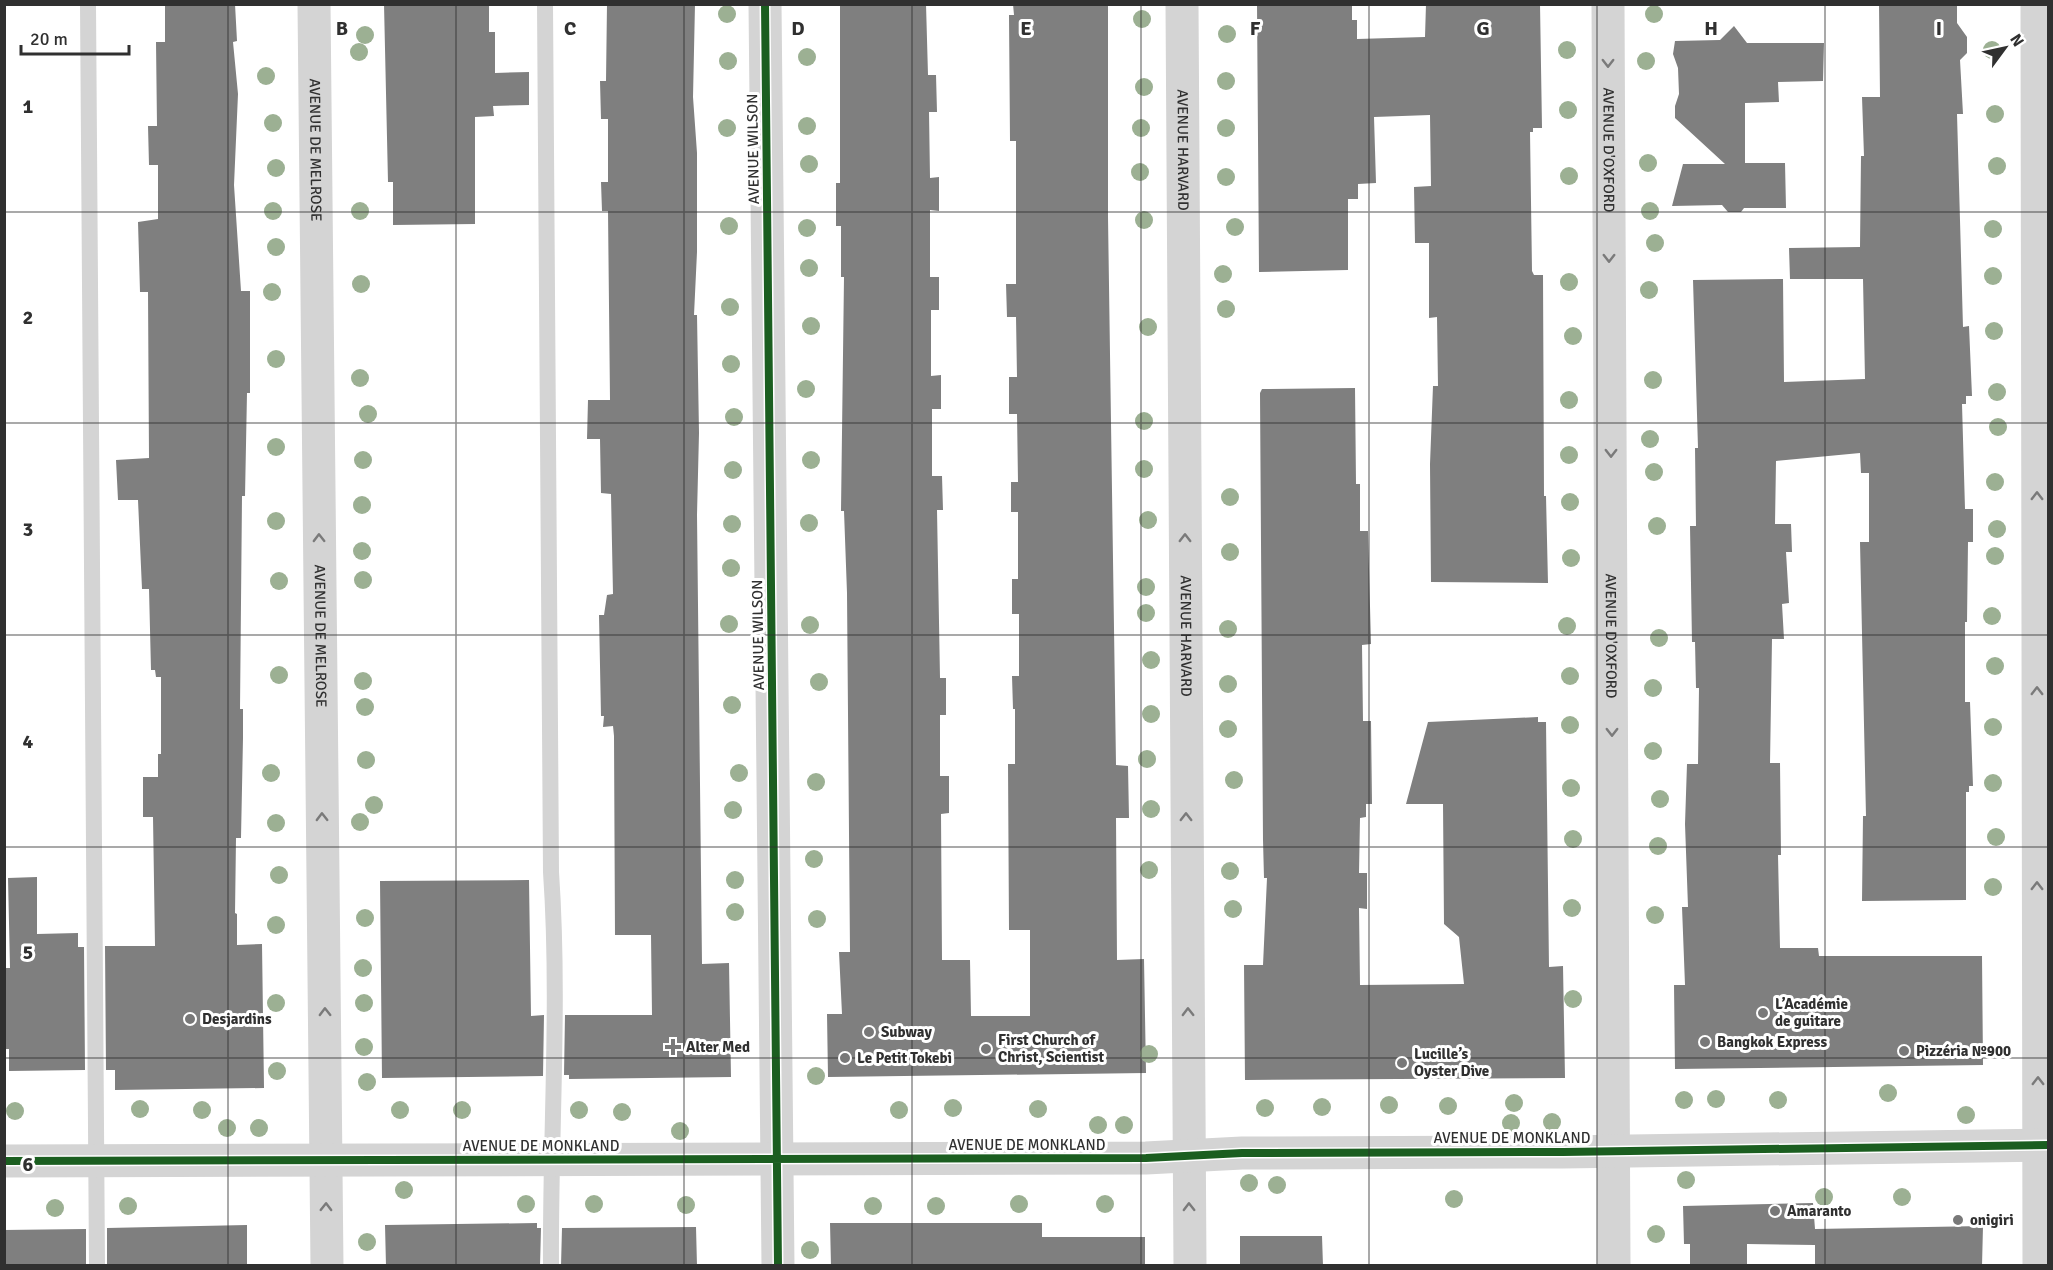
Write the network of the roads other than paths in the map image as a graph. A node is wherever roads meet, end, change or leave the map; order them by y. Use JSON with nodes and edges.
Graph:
{"nodes":[{"id":1,"x":88,"y":4,"type":"edge"},
{"id":2,"x":314,"y":4,"type":"edge"},
{"id":3,"x":545,"y":4,"type":"edge"},
{"id":4,"x":765,"y":4,"type":"edge"},
{"id":5,"x":1182,"y":4,"type":"edge"},
{"id":6,"x":1608,"y":4,"type":"edge"},
{"id":7,"x":2037,"y":4,"type":"edge"},
{"id":8,"x":2044,"y":1145,"type":"edge"},
{"id":9,"x":1613,"y":1151,"type":"junction"},
{"id":10,"x":1188,"y":1157,"type":"junction"},
{"id":11,"x":777,"y":1158,"type":"junction"},
{"id":12,"x":550,"y":1159,"type":"junction"},
{"id":13,"x":95,"y":1160,"type":"junction"},
{"id":14,"x":4,"y":1161,"type":"edge"},
{"id":15,"x":327,"y":1161,"type":"junction"},
{"id":16,"x":97,"y":1266,"type":"edge"},
{"id":17,"x":327,"y":1266,"type":"edge"},
{"id":18,"x":551,"y":1266,"type":"edge"},
{"id":19,"x":778,"y":1266,"type":"edge"},
{"id":20,"x":1190,"y":1266,"type":"edge"},
{"id":21,"x":1614,"y":1266,"type":"edge"},
{"id":22,"x":2039,"y":1266,"type":"edge"}],
"edges":[{"from":1,"to":13,"type":"lane"},
{"from":15,"to":2,"type":"street","name":"AVENUE DE MELROSE","one_way":true},
{"from":3,"to":12,"type":"lane"},
{"from":4,"to":11,"type":"street","name":"AVENUE WILSON"},
{"from":10,"to":5,"type":"street","name":"AVENUE HARVARD","one_way":true},
{"from":6,"to":9,"type":"street","name":"AVENUE D'OXFORD","one_way":true},
{"from":8,"to":7,"type":"street","one_way":true},
{"from":8,"to":9,"type":"street","name":"AVENUE DE MONKLAND"},
{"from":8,"to":22,"type":"street"},
{"from":9,"to":10,"type":"street","name":"AVENUE DE MONKLAND"},
{"from":9,"to":21,"type":"street","name":"AVENUE D'OXFORD"},
{"from":10,"to":11,"type":"street","name":"AVENUE DE MONKLAND"},
{"from":20,"to":10,"type":"street","name":"AVENUE HARVARD","one_way":true},
{"from":11,"to":12,"type":"street","name":"AVENUE DE MONKLAND"},
{"from":11,"to":19,"type":"street","name":"AVENUE WILSON"},
{"from":12,"to":15,"type":"street","name":"AVENUE DE MONKLAND"},
{"from":12,"to":18,"type":"lane"},
{"from":13,"to":14,"type":"street","name":"AVENUE DE MONKLAND"},
{"from":13,"to":15,"type":"street","name":"AVENUE DE MONKLAND"},
{"from":13,"to":16,"type":"lane"},
{"from":17,"to":15,"type":"street","name":"AVENUE DE MELROSE","one_way":true}]}
